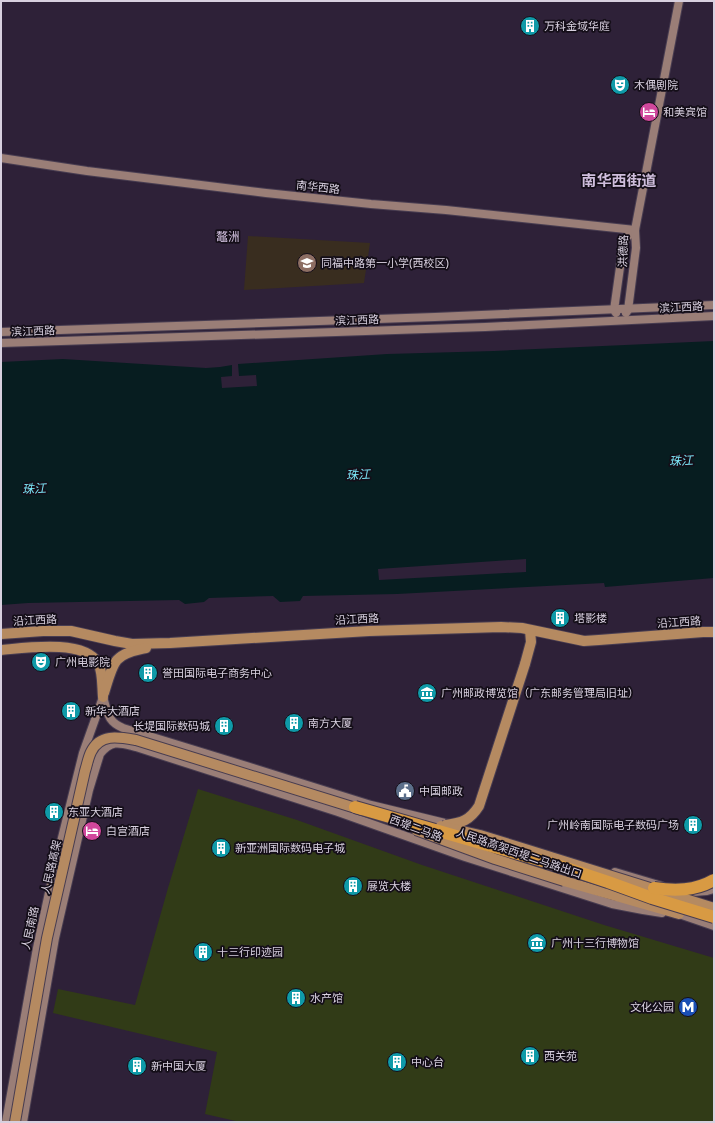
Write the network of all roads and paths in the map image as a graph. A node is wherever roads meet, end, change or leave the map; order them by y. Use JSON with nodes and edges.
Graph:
{"nodes":[{"id":1,"x":680,"y":1,"type":"edge"},
{"id":2,"x":1,"y":158,"type":"edge"},
{"id":3,"x":634,"y":230,"type":"junction"},
{"id":4,"x":714,"y":305,"type":"edge"},
{"id":5,"x":614,"y":310,"type":"junction"},
{"id":6,"x":628,"y":310,"type":"junction"},
{"id":7,"x":714,"y":316,"type":"edge"},
{"id":8,"x":621,"y":321,"type":"junction"},
{"id":9,"x":1,"y":332,"type":"edge"},
{"id":10,"x":1,"y":343,"type":"edge"},
{"id":11,"x":530,"y":630,"type":"junction"},
{"id":12,"x":714,"y":632,"type":"edge"},
{"id":13,"x":1,"y":634,"type":"edge"},
{"id":14,"x":170,"y":643,"type":"junction"},
{"id":15,"x":1,"y":650,"type":"edge"},
{"id":16,"x":103,"y":697,"type":"junction"},
{"id":17,"x":123,"y":728,"type":"junction"},
{"id":18,"x":140,"y":734,"type":"junction"},
{"id":19,"x":130,"y":739,"type":"junction"},
{"id":20,"x":120,"y":743,"type":"junction"},
{"id":21,"x":136,"y":747,"type":"junction"},
{"id":22,"x":355,"y":807,"type":"junction"},
{"id":23,"x":427,"y":823,"type":"junction"},
{"id":24,"x":464,"y":827,"type":"junction"},
{"id":25,"x":414,"y":838,"type":"junction"},
{"id":26,"x":482,"y":848,"type":"junction"},
{"id":27,"x":714,"y":880,"type":"edge"},
{"id":28,"x":655,"y":886,"type":"junction"},
{"id":29,"x":714,"y":889,"type":"edge"},
{"id":30,"x":714,"y":908,"type":"edge"},
{"id":31,"x":679,"y":914,"type":"junction"},
{"id":32,"x":714,"y":917,"type":"edge"},
{"id":33,"x":714,"y":926,"type":"edge"},
{"id":34,"x":6,"y":1122,"type":"edge"},
{"id":35,"x":16,"y":1122,"type":"edge"},
{"id":36,"x":23,"y":1122,"type":"edge"}],
"edges":[{"from":1,"to":3,"type":"main road"},
{"from":2,"to":3,"type":"main road","name":"南华西路"},
{"from":3,"to":5,"type":"main road","name":"洪德路"},
{"from":3,"to":6,"type":"main road","name":"洪德路"},
{"from":4,"to":6,"type":"main road","name":"滨江西路"},
{"from":5,"to":6,"type":"main road","name":"滨江西路"},
{"from":5,"to":8,"type":"main road"},
{"from":5,"to":9,"type":"main road","name":"滨江西路"},
{"from":6,"to":8,"type":"main road","name":"洪德路"},
{"from":7,"to":8,"type":"main road","name":"滨江西路"},
{"from":8,"to":10,"type":"main road","name":"滨江西路"},
{"from":11,"to":12,"type":"main road","name":"沿江西路"},
{"from":11,"to":14,"type":"main road","name":"沿江西路"},
{"from":11,"to":23,"type":"main road","bridge":true},
{"from":13,"to":14,"type":"main road","name":"沿江西路"},
{"from":14,"to":16,"type":"main road"},
{"from":15,"to":16,"type":"main road"},
{"from":16,"to":17,"type":"main road"},
{"from":16,"to":34,"type":"main road","name":"人民南路"},
{"from":17,"to":18,"type":"main road","name":"西堤二马路"},
{"from":17,"to":19,"type":"main road"},
{"from":18,"to":19,"type":"main road"},
{"from":18,"to":24,"type":"main road","name":"西堤二马路"},
{"from":19,"to":20,"type":"main road"},
{"from":19,"to":21,"type":"main road"},
{"from":20,"to":21,"type":"main road","name":"西堤二马路"},
{"from":20,"to":36,"type":"main road"},
{"from":21,"to":25,"type":"main road","name":"西堤二马路"},
{"from":22,"to":23,"type":"main road","bridge":true},
{"from":22,"to":31,"type":"main road","name":"人民路高架西堤二马路出口","bridge":true},
{"from":22,"to":32,"type":"highway","bridge":true},
{"from":22,"to":35,"type":"main road","name":"人民路高架","bridge":true},
{"from":23,"to":28,"type":"main road","bridge":true},
{"from":24,"to":26,"type":"main road"},
{"from":24,"to":28,"type":"main road","name":"西堤二马路"},
{"from":25,"to":26,"type":"main road"},
{"from":25,"to":31,"type":"main road","name":"西堤二马路"},
{"from":26,"to":31,"type":"main road"},
{"from":27,"to":28,"type":"highway","bridge":true},
{"from":28,"to":29,"type":"main road","name":"西堤二马路"},
{"from":28,"to":30,"type":"main road","bridge":true},
{"from":31,"to":33,"type":"main road","name":"西堤二马路"}]}
